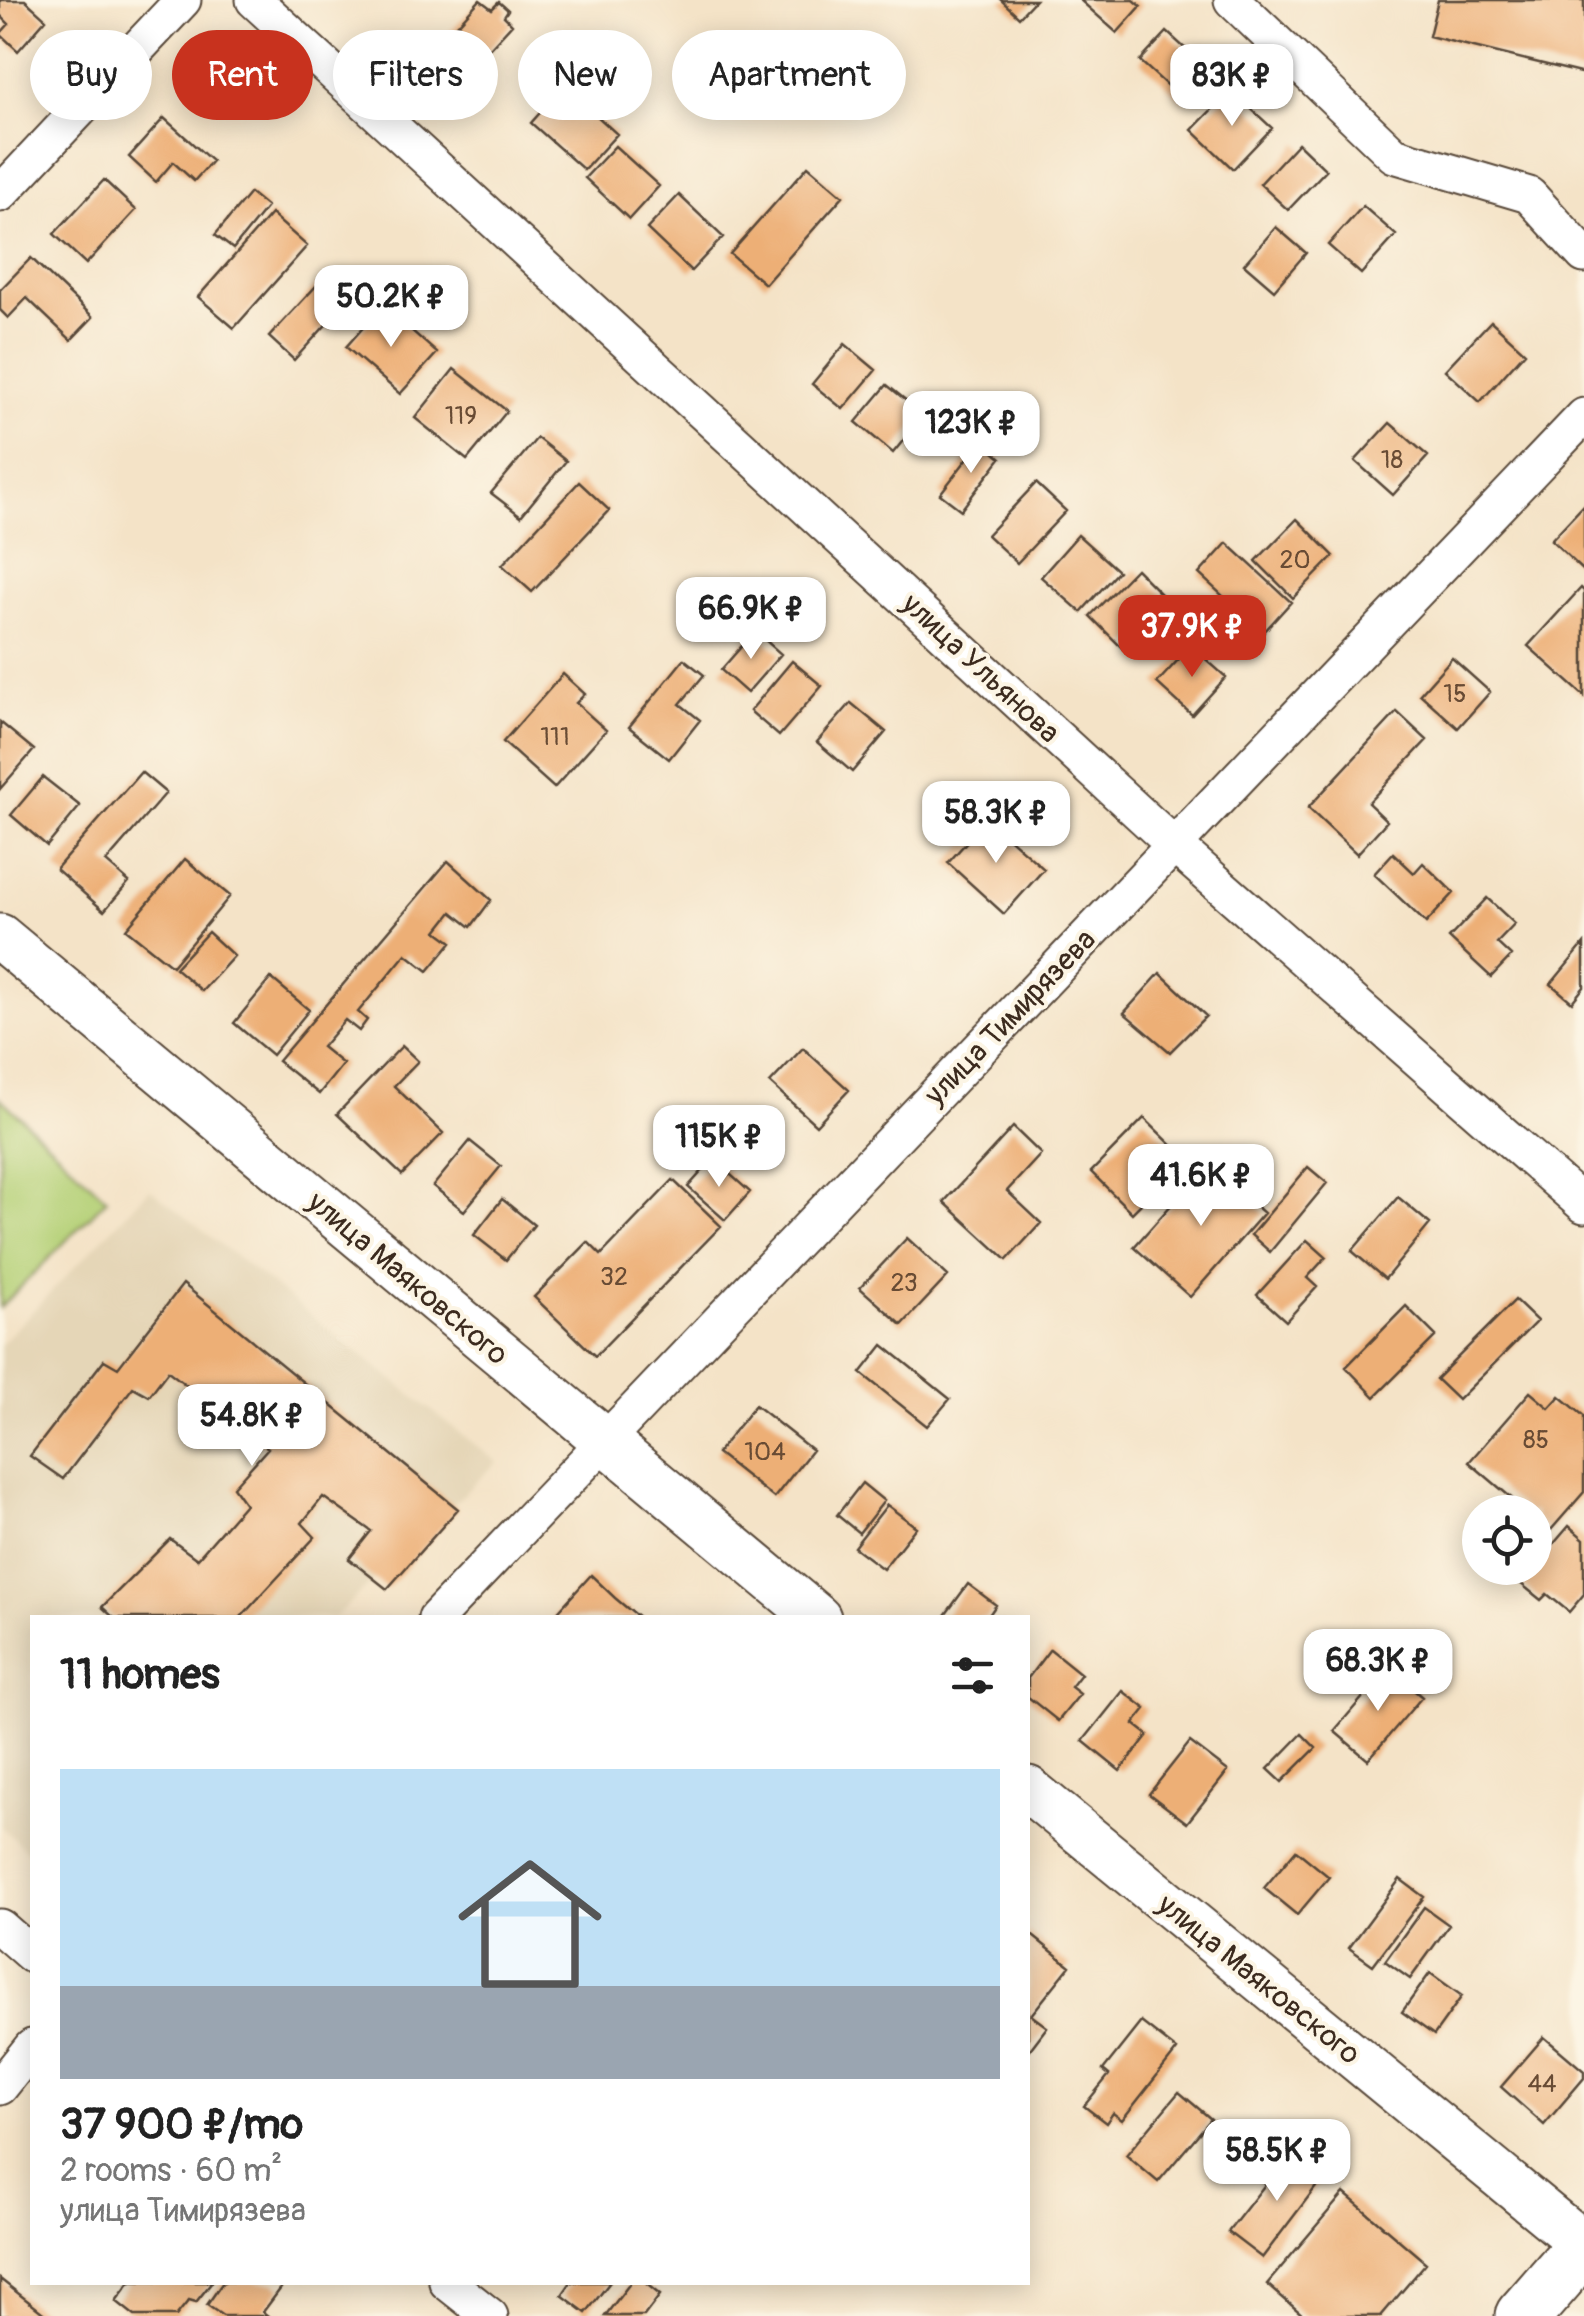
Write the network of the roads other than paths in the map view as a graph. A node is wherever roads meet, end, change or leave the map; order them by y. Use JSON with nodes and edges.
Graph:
{"nodes":[{"id":1,"x":183,"y":0,"type":"edge"},
{"id":2,"x":254,"y":0,"type":"edge"},
{"id":3,"x":1232,"y":0,"type":"edge"},
{"id":4,"x":0,"y":194,"type":"edge"},
{"id":5,"x":1584,"y":254,"type":"edge"},
{"id":6,"x":1584,"y":416,"type":"edge"},
{"id":7,"x":1174,"y":846,"type":"junction"},
{"id":8,"x":0,"y":937,"type":"edge"},
{"id":9,"x":1584,"y":1205,"type":"edge"},
{"id":10,"x":604,"y":1442,"type":"junction"},
{"id":11,"x":439,"y":1615,"type":"edge"},
{"id":12,"x":814,"y":1615,"type":"edge"},
{"id":13,"x":1030,"y":1792,"type":"edge"},
{"id":14,"x":0,"y":1927,"type":"edge"},
{"id":15,"x":30,"y":1953,"type":"edge"},
{"id":16,"x":30,"y":2050,"type":"edge"},
{"id":17,"x":0,"y":2087,"type":"edge"},
{"id":18,"x":1584,"y":2246,"type":"edge"},
{"id":19,"x":452,"y":2285,"type":"edge"},
{"id":20,"x":490,"y":2316,"type":"edge"},
{"id":21,"x":1524,"y":2316,"type":"edge"}],
"edges":[{"from":1,"to":4,"type":"street"},
{"from":2,"to":7,"type":"street","name":"улица Ульянова"},
{"from":3,"to":5,"type":"street"},
{"from":6,"to":7,"type":"street","name":"улица Тимирязева"},
{"from":7,"to":9,"type":"street","name":"улица Ульянова"},
{"from":7,"to":10,"type":"street","name":"улица Тимирязева"},
{"from":8,"to":10,"type":"street","name":"улица Маяковского"},
{"from":10,"to":11,"type":"street","name":"улица Тимирязева"},
{"from":10,"to":12,"type":"street","name":"улица Маяковского"},
{"from":13,"to":18,"type":"street","name":"улица Маяковского"},
{"from":14,"to":15,"type":"street"},
{"from":16,"to":17,"type":"street"},
{"from":18,"to":21,"type":"main road"},
{"from":19,"to":20,"type":"street"}]}
